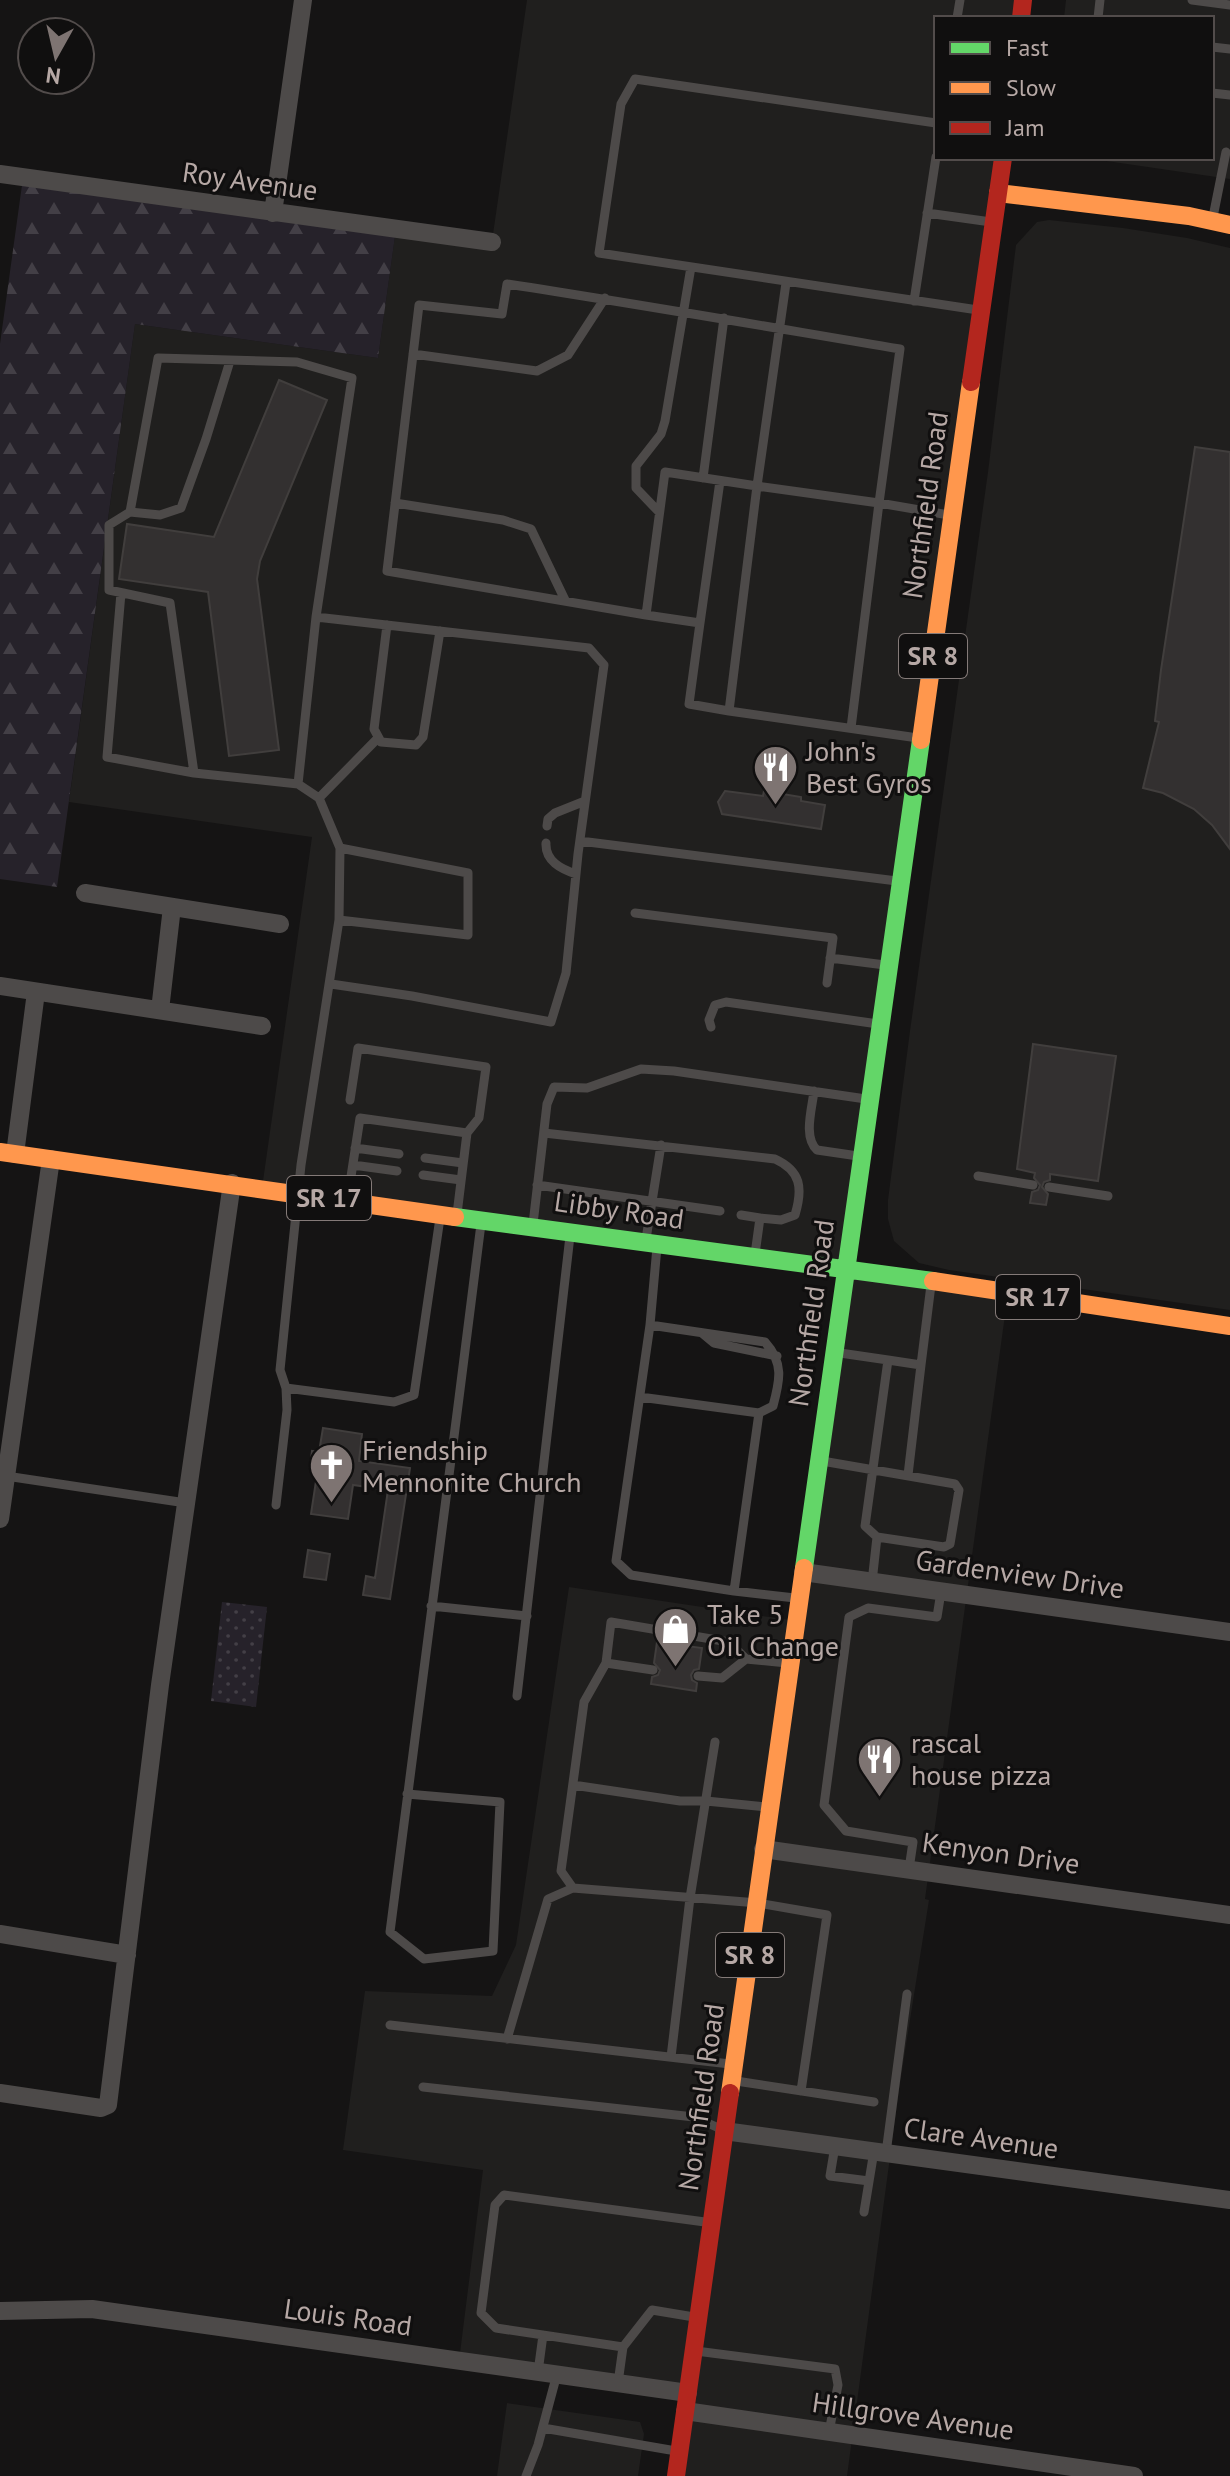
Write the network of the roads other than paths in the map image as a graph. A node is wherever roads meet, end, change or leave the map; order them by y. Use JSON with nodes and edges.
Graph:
{"nodes":[{"id":1,"x":303,"y":0,"type":"edge"},
{"id":2,"x":1192,"y":0,"type":"edge"},
{"id":3,"x":1230,"y":5,"type":"edge"},
{"id":4,"x":934,"y":123,"type":"edge"},
{"id":5,"x":1228,"y":152,"type":"edge"},
{"id":6,"x":936,"y":160,"type":"edge"},
{"id":7,"x":1003,"y":160,"type":"edge"},
{"id":8,"x":0,"y":174,"type":"edge"},
{"id":9,"x":998,"y":193,"type":"junction"},
{"id":10,"x":273,"y":213,"type":"junction"},
{"id":11,"x":927,"y":213,"type":"junction"},
{"id":12,"x":994,"y":223,"type":"junction"},
{"id":13,"x":1221,"y":223,"type":"edge"},
{"id":14,"x":492,"y":242,"type":"dead end"},
{"id":15,"x":691,"y":267,"type":"junction"},
{"id":16,"x":786,"y":283,"type":"junction"},
{"id":17,"x":605,"y":298,"type":"junction"},
{"id":18,"x":914,"y":301,"type":"junction"},
{"id":19,"x":981,"y":310,"type":"junction"},
{"id":20,"x":684,"y":311,"type":"junction"},
{"id":21,"x":724,"y":318,"type":"junction"},
{"id":22,"x":779,"y":330,"type":"junction"},
{"id":23,"x":413,"y":354,"type":"junction"},
{"id":24,"x":230,"y":361,"type":"junction"},
{"id":25,"x":703,"y":478,"type":"junction"},
{"id":26,"x":720,"y":481,"type":"junction"},
{"id":27,"x":757,"y":486,"type":"junction"},
{"id":28,"x":395,"y":503,"type":"junction"},
{"id":29,"x":879,"y":503,"type":"junction"},
{"id":30,"x":130,"y":512,"type":"junction"},
{"id":31,"x":659,"y":512,"type":"junction"},
{"id":32,"x":952,"y":515,"type":"junction"},
{"id":33,"x":121,"y":593,"type":"junction"},
{"id":34,"x":565,"y":600,"type":"junction"},
{"id":35,"x":646,"y":615,"type":"junction"},
{"id":36,"x":316,"y":617,"type":"junction"},
{"id":37,"x":700,"y":623,"type":"junction"},
{"id":38,"x":387,"y":625,"type":"junction"},
{"id":39,"x":440,"y":631,"type":"junction"},
{"id":40,"x":729,"y":711,"type":"junction"},
{"id":41,"x":851,"y":728,"type":"junction"},
{"id":42,"x":378,"y":738,"type":"junction"},
{"id":43,"x":921,"y":738,"type":"junction"},
{"id":44,"x":194,"y":773,"type":"junction"},
{"id":45,"x":298,"y":784,"type":"junction"},
{"id":46,"x":319,"y":798,"type":"junction"},
{"id":47,"x":585,"y":801,"type":"junction"},
{"id":48,"x":547,"y":826,"type":"dead end"},
{"id":49,"x":580,"y":841,"type":"junction"},
{"id":50,"x":546,"y":843,"type":"dead end"},
{"id":51,"x":340,"y":848,"type":"junction"},
{"id":52,"x":576,"y":874,"type":"junction"},
{"id":53,"x":901,"y":881,"type":"junction"},
{"id":54,"x":85,"y":893,"type":"dead end"},
{"id":55,"x":172,"y":907,"type":"junction"},
{"id":56,"x":635,"y":913,"type":"dead end"},
{"id":57,"x":339,"y":920,"type":"junction"},
{"id":58,"x":280,"y":924,"type":"dead end"},
{"id":59,"x":830,"y":958,"type":"junction"},
{"id":60,"x":888,"y":966,"type":"junction"},
{"id":61,"x":827,"y":983,"type":"dead end"},
{"id":62,"x":331,"y":984,"type":"junction"},
{"id":63,"x":0,"y":986,"type":"edge"},
{"id":64,"x":36,"y":992,"type":"junction"},
{"id":65,"x":160,"y":1010,"type":"junction"},
{"id":66,"x":881,"y":1025,"type":"junction"},
{"id":67,"x":262,"y":1026,"type":"dead end"},
{"id":68,"x":711,"y":1027,"type":"dead end"},
{"id":69,"x":814,"y":1091,"type":"junction"},
{"id":70,"x":870,"y":1099,"type":"junction"},
{"id":71,"x":350,"y":1100,"type":"dead end"},
{"id":72,"x":467,"y":1133,"type":"junction"},
{"id":73,"x":544,"y":1133,"type":"junction"},
{"id":74,"x":661,"y":1145,"type":"junction"},
{"id":75,"x":355,"y":1148,"type":"junction"},
{"id":76,"x":7,"y":1153,"type":"edge"},
{"id":77,"x":399,"y":1154,"type":"dead end"},
{"id":78,"x":862,"y":1157,"type":"junction"},
{"id":79,"x":425,"y":1158,"type":"dead end"},
{"id":80,"x":51,"y":1159,"type":"junction"},
{"id":81,"x":463,"y":1163,"type":"junction"},
{"id":82,"x":353,"y":1165,"type":"junction"},
{"id":83,"x":397,"y":1171,"type":"dead end"},
{"id":84,"x":423,"y":1175,"type":"dead end"},
{"id":85,"x":978,"y":1176,"type":"dead end"},
{"id":86,"x":461,"y":1180,"type":"junction"},
{"id":87,"x":232,"y":1183,"type":"junction"},
{"id":88,"x":537,"y":1185,"type":"junction"},
{"id":89,"x":1033,"y":1185,"type":"dead end"},
{"id":90,"x":1049,"y":1187,"type":"dead end"},
{"id":91,"x":298,"y":1193,"type":"junction"},
{"id":92,"x":1108,"y":1196,"type":"dead end"},
{"id":93,"x":348,"y":1201,"type":"junction"},
{"id":94,"x":652,"y":1201,"type":"junction"},
{"id":95,"x":720,"y":1211,"type":"dead end"},
{"id":96,"x":741,"y":1215,"type":"dead end"},
{"id":97,"x":448,"y":1216,"type":"junction"},
{"id":98,"x":760,"y":1218,"type":"junction"},
{"id":99,"x":481,"y":1220,"type":"junction"},
{"id":100,"x":533,"y":1227,"type":"junction"},
{"id":101,"x":570,"y":1232,"type":"junction"},
{"id":102,"x":652,"y":1243,"type":"junction"},
{"id":103,"x":754,"y":1257,"type":"junction"},
{"id":104,"x":846,"y":1268,"type":"junction"},
{"id":105,"x":932,"y":1281,"type":"junction"},
{"id":106,"x":650,"y":1325,"type":"junction"},
{"id":107,"x":1230,"y":1326,"type":"edge"},
{"id":108,"x":834,"y":1352,"type":"junction"},
{"id":109,"x":888,"y":1360,"type":"junction"},
{"id":110,"x":921,"y":1365,"type":"junction"},
{"id":111,"x":286,"y":1388,"type":"junction"},
{"id":112,"x":640,"y":1397,"type":"junction"},
{"id":113,"x":759,"y":1413,"type":"junction"},
{"id":114,"x":819,"y":1460,"type":"junction"},
{"id":115,"x":872,"y":1470,"type":"junction"},
{"id":116,"x":908,"y":1475,"type":"junction"},
{"id":117,"x":6,"y":1476,"type":"junction"},
{"id":118,"x":186,"y":1503,"type":"junction"},
{"id":119,"x":276,"y":1505,"type":"dead end"},
{"id":120,"x":0,"y":1519,"type":"edge"},
{"id":121,"x":877,"y":1537,"type":"junction"},
{"id":122,"x":803,"y":1572,"type":"junction"},
{"id":123,"x":872,"y":1582,"type":"junction"},
{"id":124,"x":734,"y":1591,"type":"junction"},
{"id":125,"x":941,"y":1592,"type":"junction"},
{"id":126,"x":799,"y":1598,"type":"junction"},
{"id":127,"x":431,"y":1606,"type":"junction"},
{"id":128,"x":527,"y":1616,"type":"junction"},
{"id":129,"x":1230,"y":1632,"type":"edge"},
{"id":130,"x":746,"y":1659,"type":"junction"},
{"id":131,"x":606,"y":1663,"type":"junction"},
{"id":132,"x":790,"y":1664,"type":"junction"},
{"id":133,"x":653,"y":1670,"type":"dead end"},
{"id":134,"x":698,"y":1676,"type":"dead end"},
{"id":135,"x":517,"y":1696,"type":"dead end"},
{"id":136,"x":715,"y":1742,"type":"dead end"},
{"id":137,"x":573,"y":1785,"type":"junction"},
{"id":138,"x":407,"y":1794,"type":"junction"},
{"id":139,"x":706,"y":1801,"type":"junction"},
{"id":140,"x":770,"y":1808,"type":"junction"},
{"id":141,"x":763,"y":1849,"type":"junction"},
{"id":142,"x":909,"y":1869,"type":"junction"},
{"id":143,"x":573,"y":1888,"type":"junction"},
{"id":144,"x":690,"y":1898,"type":"junction"},
{"id":145,"x":758,"y":1903,"type":"junction"},
{"id":146,"x":1230,"y":1915,"type":"edge"},
{"id":147,"x":0,"y":1934,"type":"edge"},
{"id":148,"x":127,"y":1955,"type":"junction"},
{"id":149,"x":907,"y":1994,"type":"dead end"},
{"id":150,"x":390,"y":2025,"type":"dead end"},
{"id":151,"x":507,"y":2039,"type":"junction"},
{"id":152,"x":671,"y":2057,"type":"junction"},
{"id":153,"x":733,"y":2072,"type":"junction"},
{"id":154,"x":423,"y":2087,"type":"dead end"},
{"id":155,"x":801,"y":2091,"type":"junction"},
{"id":156,"x":0,"y":2093,"type":"edge"},
{"id":157,"x":874,"y":2102,"type":"dead end"},
{"id":158,"x":724,"y":2131,"type":"junction"},
{"id":159,"x":835,"y":2146,"type":"junction"},
{"id":160,"x":880,"y":2152,"type":"junction"},
{"id":161,"x":869,"y":2181,"type":"junction"},
{"id":162,"x":1230,"y":2200,"type":"edge"},
{"id":163,"x":864,"y":2212,"type":"dead end"},
{"id":164,"x":711,"y":2223,"type":"junction"},
{"id":165,"x":0,"y":2311,"type":"edge"},
{"id":166,"x":697,"y":2318,"type":"junction"},
{"id":167,"x":543,"y":2335,"type":"junction"},
{"id":168,"x":623,"y":2347,"type":"junction"},
{"id":169,"x":693,"y":2350,"type":"junction"},
{"id":170,"x":538,"y":2372,"type":"junction"},
{"id":171,"x":557,"y":2374,"type":"junction"},
{"id":172,"x":618,"y":2383,"type":"junction"},
{"id":173,"x":686,"y":2402,"type":"junction"},
{"id":174,"x":543,"y":2428,"type":"junction"},
{"id":175,"x":829,"y":2432,"type":"junction"},
{"id":176,"x":679,"y":2452,"type":"junction"},
{"id":177,"x":526,"y":2476,"type":"edge"},
{"id":178,"x":676,"y":2476,"type":"edge"},
{"id":179,"x":1134,"y":2476,"type":"edge"}],
"edges":[{"from":1,"to":10,"type":"street"},
{"from":2,"to":3,"type":"lane"},
{"from":4,"to":15,"type":"lane"},
{"from":5,"to":13,"type":"lane"},
{"from":6,"to":11,"type":"lane"},
{"from":7,"to":9,"type":"main road","name":"Northfield Road","number":"SR 8"},
{"from":8,"to":10,"type":"street","name":"Roy Avenue"},
{"from":9,"to":12,"type":"main road","name":"Northfield Road","number":"SR 8"},
{"from":9,"to":13,"type":"main road"},
{"from":10,"to":14,"type":"street","name":"Roy Avenue"},
{"from":11,"to":12,"type":"lane"},
{"from":11,"to":18,"type":"lane"},
{"from":12,"to":19,"type":"main road","name":"Northfield Road","number":"SR 8"},
{"from":15,"to":16,"type":"lane"},
{"from":15,"to":20,"type":"lane"},
{"from":16,"to":18,"type":"lane"},
{"from":16,"to":22,"type":"lane"},
{"from":17,"to":20,"type":"lane"},
{"from":17,"to":23,"type":"lane"},
{"from":17,"to":23,"type":"lane"},
{"from":18,"to":19,"type":"lane"},
{"from":19,"to":32,"type":"main road","name":"Northfield Road","number":"SR 8"},
{"from":20,"to":21,"type":"lane"},
{"from":20,"to":31,"type":"lane"},
{"from":21,"to":22,"type":"lane"},
{"from":21,"to":25,"type":"lane"},
{"from":22,"to":27,"type":"lane"},
{"from":22,"to":29,"type":"lane"},
{"from":23,"to":28,"type":"lane"},
{"from":24,"to":30,"type":"lane"},
{"from":24,"to":30,"type":"lane"},
{"from":24,"to":36,"type":"lane"},
{"from":25,"to":26,"type":"lane"},
{"from":25,"to":31,"type":"lane"},
{"from":26,"to":27,"type":"lane"},
{"from":26,"to":37,"type":"lane"},
{"from":27,"to":29,"type":"lane"},
{"from":27,"to":40,"type":"lane"},
{"from":28,"to":34,"type":"lane"},
{"from":28,"to":34,"type":"lane"},
{"from":29,"to":32,"type":"lane"},
{"from":29,"to":41,"type":"lane"},
{"from":30,"to":33,"type":"lane"},
{"from":31,"to":35,"type":"lane"},
{"from":32,"to":43,"type":"main road","name":"Northfield Road","number":"SR 8"},
{"from":33,"to":44,"type":"lane"},
{"from":33,"to":44,"type":"lane"},
{"from":34,"to":35,"type":"lane"},
{"from":35,"to":37,"type":"lane"},
{"from":36,"to":38,"type":"lane"},
{"from":36,"to":45,"type":"lane"},
{"from":37,"to":40,"type":"lane"},
{"from":38,"to":39,"type":"lane"},
{"from":38,"to":42,"type":"lane"},
{"from":39,"to":42,"type":"lane"},
{"from":39,"to":47,"type":"lane"},
{"from":40,"to":41,"type":"lane"},
{"from":41,"to":43,"type":"lane"},
{"from":42,"to":46,"type":"lane"},
{"from":43,"to":53,"type":"main road","name":"Northfield Road","number":"SR 8"},
{"from":44,"to":45,"type":"lane"},
{"from":45,"to":46,"type":"lane"},
{"from":46,"to":51,"type":"lane"},
{"from":47,"to":48,"type":"lane"},
{"from":47,"to":49,"type":"lane"},
{"from":49,"to":52,"type":"lane"},
{"from":49,"to":53,"type":"lane"},
{"from":50,"to":52,"type":"lane"},
{"from":51,"to":57,"type":"lane"},
{"from":51,"to":57,"type":"lane"},
{"from":52,"to":62,"type":"lane"},
{"from":53,"to":60,"type":"main road","name":"Northfield Road","number":"SR 8"},
{"from":54,"to":55,"type":"street"},
{"from":55,"to":58,"type":"street"},
{"from":55,"to":65,"type":"street"},
{"from":56,"to":59,"type":"lane"},
{"from":57,"to":62,"type":"lane"},
{"from":59,"to":60,"type":"lane"},
{"from":59,"to":61,"type":"lane"},
{"from":60,"to":66,"type":"main road","name":"Northfield Road","number":"SR 8"},
{"from":62,"to":91,"type":"lane"},
{"from":63,"to":64,"type":"street"},
{"from":64,"to":65,"type":"street"},
{"from":64,"to":76,"type":"street"},
{"from":65,"to":67,"type":"street"},
{"from":66,"to":68,"type":"lane"},
{"from":66,"to":70,"type":"main road","name":"Northfield Road","number":"SR 8"},
{"from":69,"to":70,"type":"lane"},
{"from":69,"to":73,"type":"lane"},
{"from":69,"to":78,"type":"lane"},
{"from":70,"to":78,"type":"main road","name":"Northfield Road","number":"SR 8"},
{"from":71,"to":72,"type":"lane"},
{"from":72,"to":75,"type":"lane"},
{"from":72,"to":81,"type":"lane"},
{"from":73,"to":74,"type":"lane"},
{"from":73,"to":88,"type":"lane"},
{"from":74,"to":94,"type":"lane"},
{"from":74,"to":98,"type":"lane"},
{"from":75,"to":77,"type":"lane"},
{"from":75,"to":82,"type":"lane"},
{"from":76,"to":80,"type":"main road","name":"Libby Road","number":"SR 17"},
{"from":78,"to":104,"type":"main road","name":"Northfield Road","number":"SR 8"},
{"from":79,"to":81,"type":"lane"},
{"from":80,"to":87,"type":"main road","name":"Libby Road","number":"SR 17"},
{"from":80,"to":117,"type":"street"},
{"from":81,"to":86,"type":"lane"},
{"from":82,"to":83,"type":"lane"},
{"from":82,"to":93,"type":"lane"},
{"from":84,"to":86,"type":"lane"},
{"from":85,"to":89,"type":"lane"},
{"from":86,"to":97,"type":"lane"},
{"from":87,"to":91,"type":"main road","name":"Libby Road","number":"SR 17"},
{"from":87,"to":118,"type":"street"},
{"from":88,"to":94,"type":"lane"},
{"from":88,"to":100,"type":"lane"},
{"from":90,"to":92,"type":"lane"},
{"from":91,"to":93,"type":"main road","name":"Libby Road","number":"SR 17"},
{"from":91,"to":111,"type":"lane"},
{"from":93,"to":97,"type":"main road","name":"Libby Road","number":"SR 17"},
{"from":94,"to":95,"type":"lane"},
{"from":94,"to":102,"type":"lane"},
{"from":96,"to":98,"type":"lane"},
{"from":97,"to":99,"type":"main road","name":"Libby Road","number":"SR 17"},
{"from":97,"to":111,"type":"lane"},
{"from":98,"to":103,"type":"lane"},
{"from":99,"to":100,"type":"main road","name":"Libby Road","number":"SR 17"},
{"from":99,"to":127,"type":"lane"},
{"from":100,"to":101,"type":"main road","name":"Libby Road","number":"SR 17"},
{"from":101,"to":102,"type":"main road","name":"Libby Road","number":"SR 17"},
{"from":101,"to":128,"type":"lane"},
{"from":102,"to":103,"type":"main road","name":"Libby Road","number":"SR 17"},
{"from":102,"to":106,"type":"lane"},
{"from":103,"to":104,"type":"main road","name":"Libby Road","number":"SR 17"},
{"from":104,"to":105,"type":"main road","name":"Libby Road","number":"SR 17"},
{"from":104,"to":108,"type":"main road","name":"Northfield Road","number":"SR 8"},
{"from":105,"to":107,"type":"main road","name":"Libby Road","number":"SR 17"},
{"from":105,"to":110,"type":"lane"},
{"from":106,"to":112,"type":"lane"},
{"from":106,"to":113,"type":"lane"},
{"from":108,"to":109,"type":"lane"},
{"from":108,"to":114,"type":"main road","name":"Northfield Road","number":"SR 8"},
{"from":109,"to":110,"type":"lane"},
{"from":109,"to":115,"type":"lane"},
{"from":110,"to":116,"type":"lane"},
{"from":111,"to":119,"type":"lane"},
{"from":112,"to":113,"type":"lane"},
{"from":112,"to":124,"type":"lane"},
{"from":113,"to":124,"type":"lane"},
{"from":114,"to":115,"type":"lane"},
{"from":114,"to":122,"type":"main road","name":"Northfield Road","number":"SR 8"},
{"from":115,"to":116,"type":"lane"},
{"from":115,"to":121,"type":"lane"},
{"from":116,"to":121,"type":"lane"},
{"from":117,"to":118,"type":"lane"},
{"from":117,"to":120,"type":"street"},
{"from":118,"to":148,"type":"street"},
{"from":121,"to":123,"type":"lane"},
{"from":122,"to":123,"type":"street","name":"Gardenview Drive"},
{"from":122,"to":126,"type":"main road","name":"Northfield Road","number":"SR 8"},
{"from":123,"to":125,"type":"street","name":"Gardenview Drive"},
{"from":124,"to":126,"type":"lane"},
{"from":125,"to":129,"type":"street","name":"Gardenview Drive"},
{"from":125,"to":142,"type":"lane"},
{"from":126,"to":132,"type":"main road","name":"Northfield Road","number":"SR 8"},
{"from":127,"to":128,"type":"lane"},
{"from":127,"to":138,"type":"lane"},
{"from":128,"to":135,"type":"lane"},
{"from":130,"to":131,"type":"lane"},
{"from":130,"to":132,"type":"lane"},
{"from":130,"to":134,"type":"lane"},
{"from":131,"to":133,"type":"lane"},
{"from":131,"to":137,"type":"lane"},
{"from":132,"to":140,"type":"main road","name":"Northfield Road","number":"SR 8"},
{"from":136,"to":139,"type":"lane"},
{"from":137,"to":139,"type":"lane"},
{"from":137,"to":143,"type":"lane"},
{"from":138,"to":138,"type":"lane"},
{"from":139,"to":140,"type":"lane"},
{"from":139,"to":144,"type":"lane"},
{"from":140,"to":141,"type":"main road","name":"Northfield Road","number":"SR 8"},
{"from":141,"to":142,"type":"street","name":"Kenyon Drive"},
{"from":141,"to":145,"type":"main road","name":"Northfield Road","number":"SR 8"},
{"from":142,"to":146,"type":"street","name":"Kenyon Drive"},
{"from":143,"to":144,"type":"lane"},
{"from":143,"to":151,"type":"lane"},
{"from":144,"to":145,"type":"lane"},
{"from":144,"to":152,"type":"lane"},
{"from":145,"to":153,"type":"main road","name":"Northfield Road","number":"SR 8"},
{"from":145,"to":155,"type":"lane"},
{"from":147,"to":148,"type":"street"},
{"from":148,"to":156,"type":"street"},
{"from":149,"to":160,"type":"lane"},
{"from":150,"to":151,"type":"lane"},
{"from":151,"to":152,"type":"lane"},
{"from":152,"to":153,"type":"lane"},
{"from":153,"to":155,"type":"lane"},
{"from":153,"to":158,"type":"main road","name":"Northfield Road","number":"SR 8"},
{"from":154,"to":158,"type":"lane"},
{"from":155,"to":157,"type":"lane"},
{"from":158,"to":159,"type":"street","name":"Clare Avenue"},
{"from":158,"to":164,"type":"main road","name":"Northfield Road","number":"SR 8"},
{"from":159,"to":160,"type":"street","name":"Clare Avenue"},
{"from":159,"to":161,"type":"lane"},
{"from":160,"to":161,"type":"lane"},
{"from":160,"to":162,"type":"street","name":"Clare Avenue"},
{"from":161,"to":163,"type":"lane"},
{"from":164,"to":166,"type":"main road","name":"Northfield Road","number":"SR 8"},
{"from":164,"to":167,"type":"lane"},
{"from":165,"to":170,"type":"street","name":"Louis Road"},
{"from":166,"to":168,"type":"lane"},
{"from":166,"to":169,"type":"main road","name":"Northfield Road","number":"SR 8"},
{"from":167,"to":168,"type":"lane"},
{"from":167,"to":170,"type":"lane"},
{"from":168,"to":172,"type":"lane"},
{"from":169,"to":173,"type":"main road","name":"Northfield Road","number":"SR 8"},
{"from":169,"to":175,"type":"lane"},
{"from":170,"to":171,"type":"street","name":"Louis Road"},
{"from":171,"to":172,"type":"street","name":"Louis Road"},
{"from":171,"to":174,"type":"lane"},
{"from":172,"to":173,"type":"street","name":"Louis Road"},
{"from":173,"to":175,"type":"street","name":"Hillgrove Avenue"},
{"from":173,"to":176,"type":"main road","name":"Northfield Road","number":"SR 8"},
{"from":174,"to":176,"type":"lane"},
{"from":174,"to":177,"type":"lane"},
{"from":175,"to":179,"type":"street","name":"Hillgrove Avenue"},
{"from":176,"to":178,"type":"main road","name":"Northfield Road","number":"SR 8"}]}
